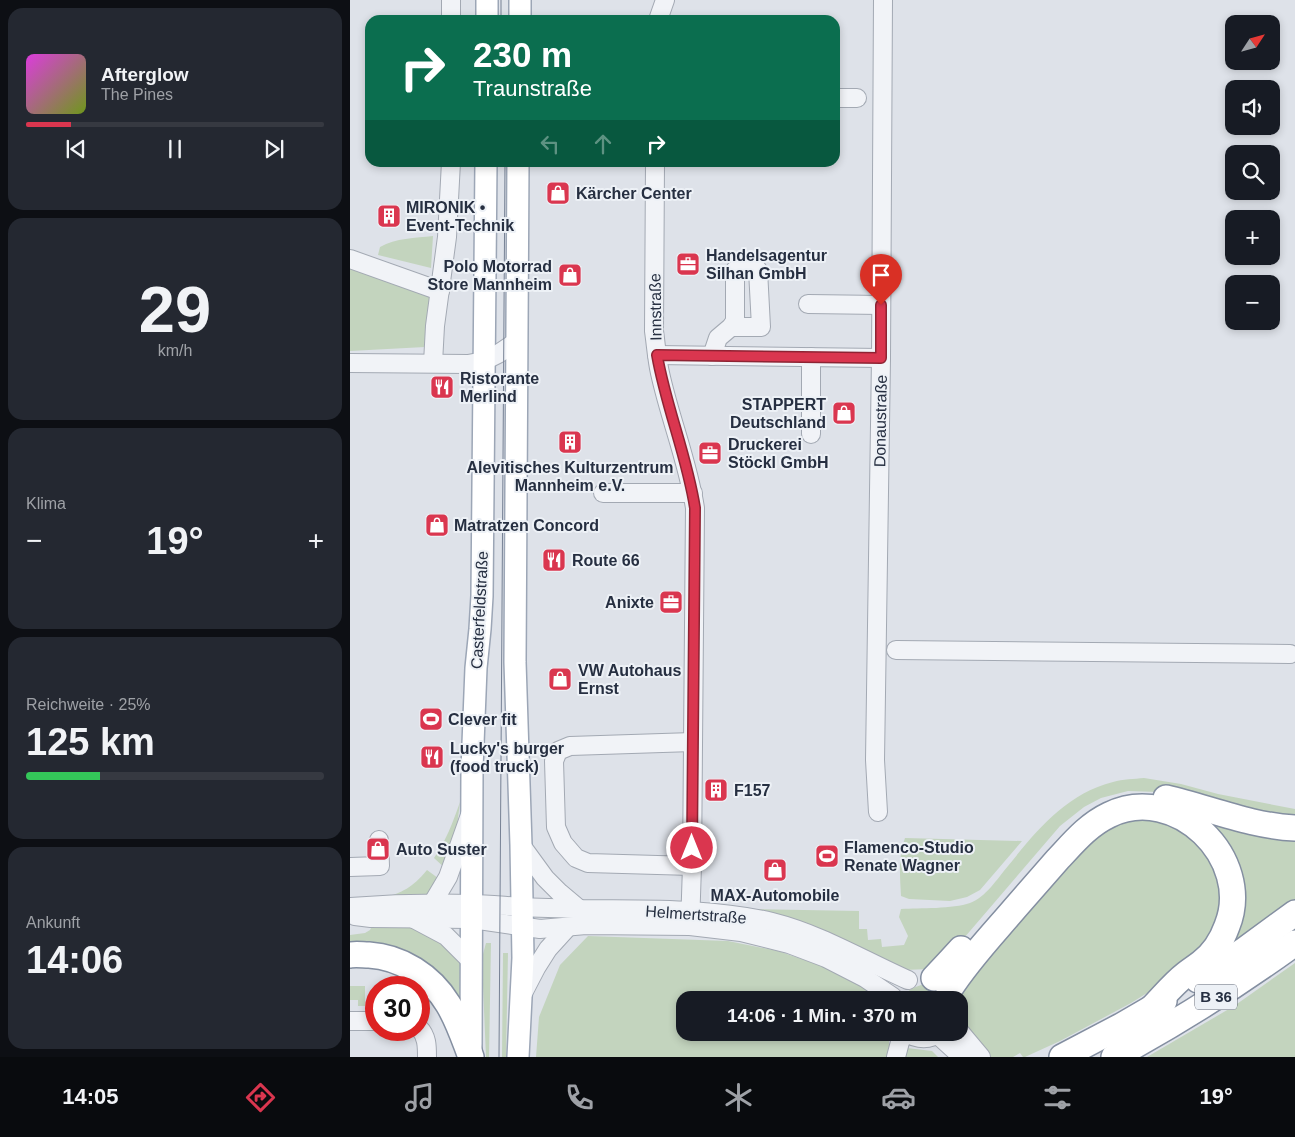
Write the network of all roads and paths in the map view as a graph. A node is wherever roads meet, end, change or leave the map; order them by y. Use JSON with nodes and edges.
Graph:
{"nodes":[{"id":1,"x":451,"y":0,"type":"edge"},
{"id":2,"x":487,"y":0,"type":"edge"},
{"id":3,"x":520,"y":0,"type":"edge"},
{"id":4,"x":665,"y":0,"type":"edge"},
{"id":5,"x":883,"y":0,"type":"edge"},
{"id":6,"x":451,"y":15,"type":"edge"},
{"id":7,"x":487,"y":15,"type":"edge"},
{"id":8,"x":520,"y":15,"type":"edge"},
{"id":9,"x":660,"y":15,"type":"edge"},
{"id":10,"x":840,"y":98,"type":"edge"},
{"id":11,"x":857,"y":98,"type":"dead end"},
{"id":12,"x":450,"y":167,"type":"edge"},
{"id":13,"x":486,"y":167,"type":"edge"},
{"id":14,"x":518,"y":167,"type":"edge"},
{"id":15,"x":654,"y":167,"type":"edge"},
{"id":16,"x":350,"y":259,"type":"edge"},
{"id":17,"x":440,"y":291,"type":"junction"},
{"id":18,"x":808,"y":304,"type":"dead end"},
{"id":19,"x":881,"y":305,"type":"junction"},
{"id":20,"x":731,"y":327,"type":"dead end"},
{"id":21,"x":517,"y":341,"type":"junction"},
{"id":22,"x":657,"y":355,"type":"junction"},
{"id":23,"x":712,"y":356,"type":"junction"},
{"id":24,"x":811,"y":357,"type":"junction"},
{"id":25,"x":881,"y":358,"type":"junction"},
{"id":26,"x":484,"y":361,"type":"junction"},
{"id":27,"x":350,"y":363,"type":"edge"},
{"id":28,"x":433,"y":363,"type":"junction"},
{"id":29,"x":811,"y":434,"type":"dead end"},
{"id":30,"x":604,"y":493,"type":"dead end"},
{"id":31,"x":693,"y":493,"type":"junction"},
{"id":32,"x":896,"y":650,"type":"dead end"},
{"id":33,"x":1290,"y":654,"type":"dead end"},
{"id":34,"x":693,"y":742,"type":"junction"},
{"id":35,"x":472,"y":810,"type":"junction"},
{"id":36,"x":878,"y":812,"type":"dead end"},
{"id":37,"x":1295,"y":828,"type":"edge"},
{"id":38,"x":379,"y":840,"type":"dead end"},
{"id":39,"x":521,"y":845,"type":"junction"},
{"id":40,"x":692,"y":866,"type":"junction"},
{"id":41,"x":350,"y":867,"type":"edge"},
{"id":42,"x":432,"y":904,"type":"junction"},
{"id":43,"x":350,"y":907,"type":"edge"},
{"id":44,"x":579,"y":909,"type":"junction"},
{"id":45,"x":472,"y":911,"type":"junction"},
{"id":46,"x":1295,"y":913,"type":"edge"},
{"id":47,"x":350,"y":915,"type":"edge"},
{"id":48,"x":522,"y":917,"type":"junction"},
{"id":49,"x":411,"y":918,"type":"junction"},
{"id":50,"x":690,"y":918,"type":"junction"},
{"id":51,"x":568,"y":927,"type":"junction"},
{"id":52,"x":1295,"y":942,"type":"edge"},
{"id":53,"x":350,"y":955,"type":"edge"},
{"id":54,"x":472,"y":962,"type":"junction"},
{"id":55,"x":908,"y":980,"type":"junction"},
{"id":56,"x":945,"y":989,"type":"edge"},
{"id":57,"x":883,"y":991,"type":"edge"},
{"id":58,"x":897,"y":991,"type":"edge"},
{"id":59,"x":522,"y":996,"type":"junction"},
{"id":60,"x":1151,"y":1009,"type":"junction"},
{"id":61,"x":350,"y":1021,"type":"edge"},
{"id":62,"x":365,"y":1021,"type":"edge"},
{"id":63,"x":426,"y":1041,"type":"edge"},
{"id":64,"x":900,"y":1041,"type":"edge"},
{"id":65,"x":947,"y":1041,"type":"edge"},
{"id":66,"x":968,"y":1041,"type":"edge"},
{"id":67,"x":427,"y":1057,"type":"edge"},
{"id":68,"x":471,"y":1057,"type":"edge"},
{"id":69,"x":518,"y":1057,"type":"edge"},
{"id":70,"x":896,"y":1057,"type":"edge"},
{"id":71,"x":962,"y":1057,"type":"edge"},
{"id":72,"x":981,"y":1057,"type":"edge"},
{"id":73,"x":1062,"y":1057,"type":"edge"},
{"id":74,"x":1114,"y":1057,"type":"edge"}],
"edges":[{"from":1,"to":6,"type":"street"},
{"from":2,"to":7,"type":"main road"},
{"from":3,"to":8,"type":"main road"},
{"from":4,"to":9,"type":"street"},
{"from":5,"to":19,"type":"street","name":"Donaustraße"},
{"from":10,"to":11,"type":"street"},
{"from":12,"to":17,"type":"street"},
{"from":13,"to":26,"type":"main road","name":"Casterfeldstraße"},
{"from":14,"to":21,"type":"main road","name":"Casterfeldstraße"},
{"from":15,"to":22,"type":"street","name":"Innstraße"},
{"from":16,"to":17,"type":"street"},
{"from":17,"to":28,"type":"street"},
{"from":18,"to":19,"type":"street"},
{"from":19,"to":25,"type":"street","name":"Donaustraße"},
{"from":20,"to":23,"type":"street"},
{"from":21,"to":26,"type":"street"},
{"from":21,"to":39,"type":"main road","name":"Casterfeldstraße"},
{"from":22,"to":23,"type":"street"},
{"from":22,"to":31,"type":"street","name":"Innstraße"},
{"from":23,"to":24,"type":"street"},
{"from":24,"to":25,"type":"street"},
{"from":24,"to":29,"type":"street"},
{"from":25,"to":36,"type":"street","name":"Donaustraße"},
{"from":26,"to":28,"type":"street"},
{"from":26,"to":35,"type":"main road","name":"Casterfeldstraße"},
{"from":27,"to":28,"type":"street"},
{"from":30,"to":31,"type":"street"},
{"from":31,"to":34,"type":"street","name":"Innstraße"},
{"from":32,"to":33,"type":"street"},
{"from":34,"to":40,"type":"street","name":"Innstraße"},
{"from":34,"to":40,"type":"street"},
{"from":35,"to":42,"type":"street"},
{"from":35,"to":45,"type":"main road","name":"Casterfeldstraße"},
{"from":37,"to":56,"type":"highway"},
{"from":38,"to":41,"type":"street"},
{"from":39,"to":44,"type":"street"},
{"from":39,"to":48,"type":"main road","name":"Casterfeldstraße"},
{"from":40,"to":50,"type":"street","name":"Innstraße"},
{"from":42,"to":43,"type":"street"},
{"from":42,"to":45,"type":"street"},
{"from":44,"to":48,"type":"street","name":"Helmertstraße"},
{"from":44,"to":50,"type":"street","name":"Helmertstraße"},
{"from":45,"to":48,"type":"street","name":"Helmertstraße"},
{"from":45,"to":49,"type":"street"},
{"from":45,"to":54,"type":"main road","name":"Casterfeldstraße"},
{"from":46,"to":60,"type":"highway","number":"B 36"},
{"from":47,"to":49,"type":"street"},
{"from":48,"to":51,"type":"street","name":"Helmertstraße"},
{"from":48,"to":59,"type":"main road","name":"Casterfeldstraße"},
{"from":49,"to":54,"type":"street"},
{"from":50,"to":51,"type":"street","name":"Helmertstraße"},
{"from":50,"to":55,"type":"street","name":"Helmertstraße"},
{"from":50,"to":57,"type":"street","name":"Helmertstraße"},
{"from":51,"to":59,"type":"street"},
{"from":52,"to":74,"type":"highway","number":"B 36"},
{"from":53,"to":68,"type":"highway"},
{"from":54,"to":68,"type":"main road","name":"Casterfeldstraße"},
{"from":55,"to":56,"type":"street"},
{"from":55,"to":58,"type":"street","name":"Helmertstraße"},
{"from":56,"to":60,"type":"highway"},
{"from":59,"to":69,"type":"main road","name":"Casterfeldstraße"},
{"from":60,"to":73,"type":"highway","number":"B 36"},
{"from":61,"to":62,"type":"street"},
{"from":63,"to":67,"type":"street"},
{"from":64,"to":70,"type":"street"},
{"from":65,"to":71,"type":"street"},
{"from":66,"to":72,"type":"street"}]}
